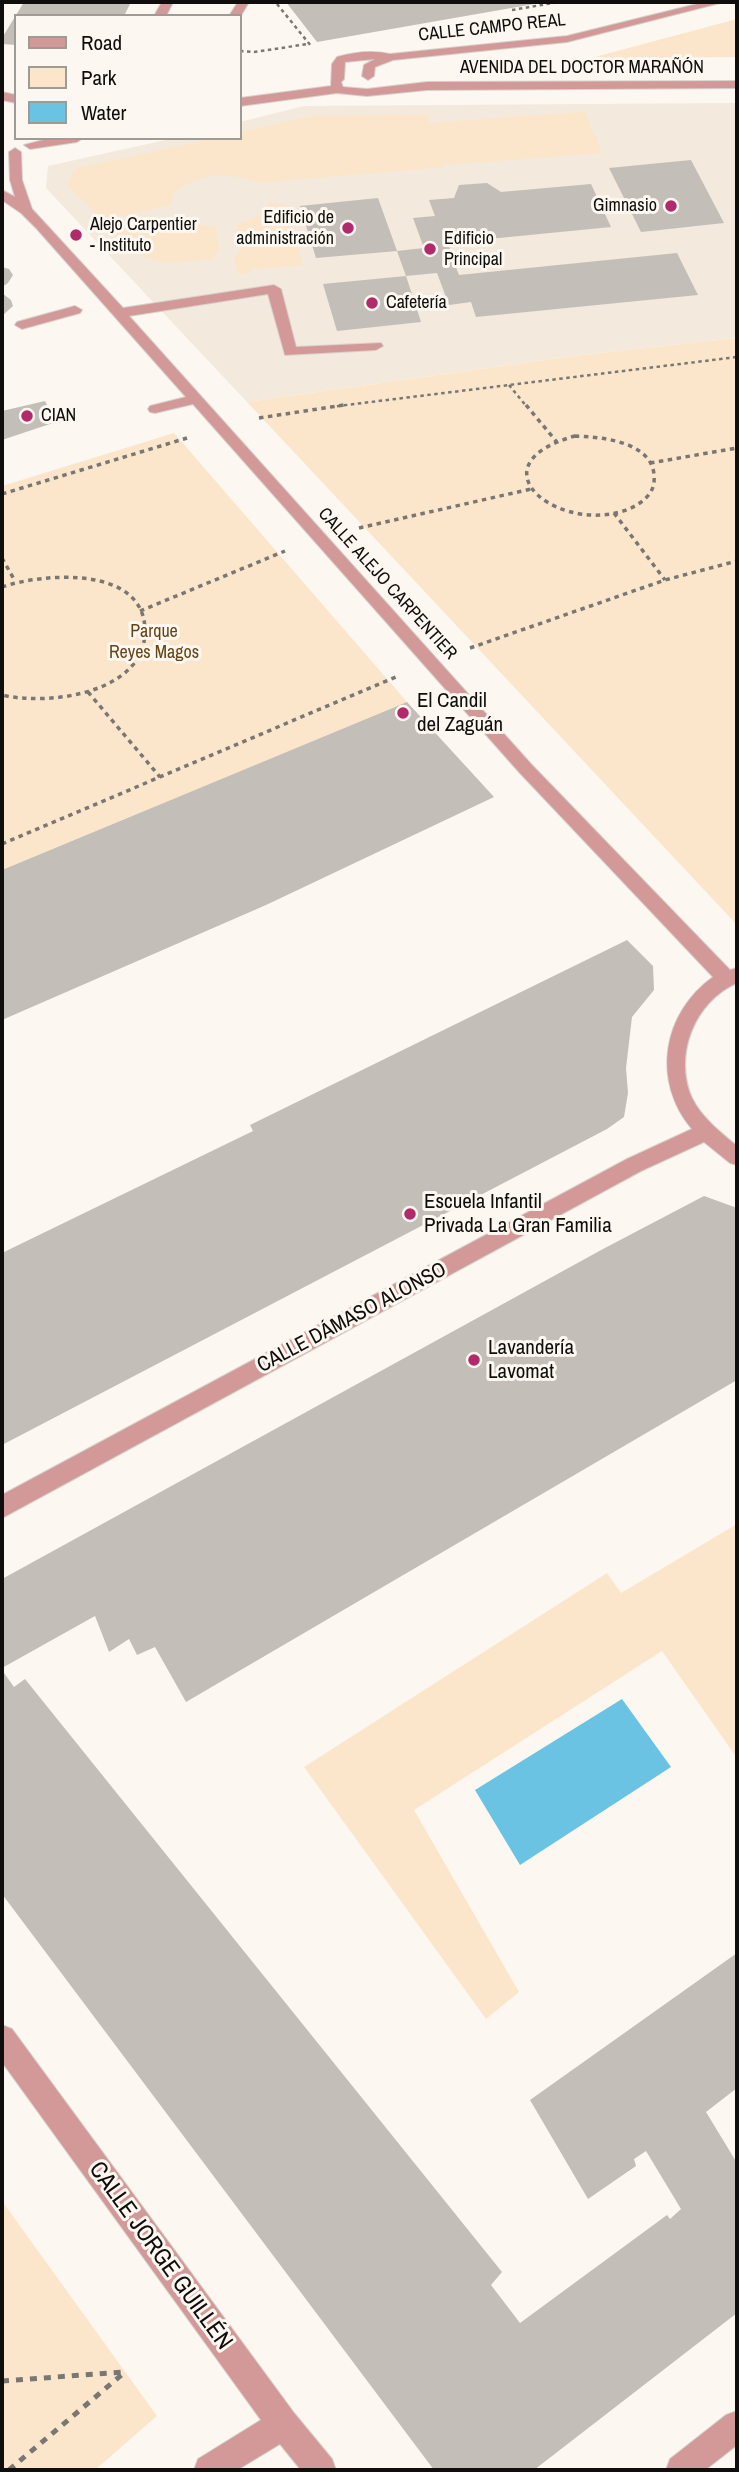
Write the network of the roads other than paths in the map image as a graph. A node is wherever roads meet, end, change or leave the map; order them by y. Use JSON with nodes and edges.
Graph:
{"nodes":[{"id":1,"x":718,"y":2,"type":"edge"},
{"id":2,"x":391,"y":57,"type":"junction"},
{"id":3,"x":354,"y":80,"type":"junction"},
{"id":4,"x":737,"y":85,"type":"edge"},
{"id":5,"x":242,"y":88,"type":"edge"},
{"id":6,"x":242,"y":102,"type":"edge"},
{"id":7,"x":56,"y":140,"type":"edge"},
{"id":8,"x":34,"y":142,"type":"edge"},
{"id":9,"x":15,"y":152,"type":"junction"},
{"id":10,"x":2,"y":156,"type":"edge"},
{"id":11,"x":2,"y":194,"type":"edge"},
{"id":12,"x":26,"y":210,"type":"junction"},
{"id":13,"x":75,"y":310,"type":"dead end"},
{"id":14,"x":120,"y":313,"type":"junction"},
{"id":15,"x":22,"y":325,"type":"dead end"},
{"id":16,"x":376,"y":346,"type":"dead end"},
{"id":17,"x":195,"y":398,"type":"junction"},
{"id":18,"x":155,"y":409,"type":"dead end"},
{"id":19,"x":731,"y":977,"type":"edge"},
{"id":20,"x":705,"y":1132,"type":"junction"},
{"id":21,"x":737,"y":1157,"type":"edge"},
{"id":22,"x":2,"y":1507,"type":"edge"},
{"id":23,"x":2,"y":2039,"type":"edge"},
{"id":24,"x":283,"y":2424,"type":"junction"},
{"id":25,"x":737,"y":2426,"type":"edge"},
{"id":26,"x":209,"y":2470,"type":"edge"},
{"id":27,"x":320,"y":2470,"type":"edge"},
{"id":28,"x":681,"y":2470,"type":"edge"}],
"edges":[{"from":1,"to":2,"type":"street","name":"CALLE CAMPO REAL"},
{"from":2,"to":3,"type":"street","name":"CALLE CAMPO REAL"},
{"from":2,"to":3,"type":"street","name":"CALLE CAMPO REAL"},
{"from":3,"to":4,"type":"street","name":"AVENIDA DEL DOCTOR MARAÑÓN"},
{"from":3,"to":5,"type":"street","name":"AVENIDA DEL DOCTOR MARAÑÓN"},
{"from":3,"to":6,"type":"street","name":"AVENIDA DEL DOCTOR MARAÑÓN"},
{"from":7,"to":8,"type":"street"},
{"from":8,"to":9,"type":"street"},
{"from":9,"to":10,"type":"street"},
{"from":9,"to":12,"type":"street","name":"CALLE ALEJO CARPENTIER"},
{"from":11,"to":12,"type":"street","name":"CALLE ALEJO CARPENTIER"},
{"from":12,"to":14,"type":"street","name":"CALLE ALEJO CARPENTIER"},
{"from":13,"to":15,"type":"street"},
{"from":14,"to":16,"type":"street"},
{"from":14,"to":17,"type":"street","name":"CALLE ALEJO CARPENTIER"},
{"from":17,"to":18,"type":"street"},
{"from":17,"to":19,"type":"street","name":"CALLE ALEJO CARPENTIER"},
{"from":19,"to":20,"type":"street"},
{"from":20,"to":21,"type":"street"},
{"from":20,"to":22,"type":"street","name":"CALLE DÁMASO ALONSO"},
{"from":23,"to":24,"type":"street","name":"CALLE JORGE GUILLÉN"},
{"from":24,"to":26,"type":"street"},
{"from":24,"to":27,"type":"street","name":"CALLE JORGE GUILLÉN"},
{"from":25,"to":28,"type":"street"}]}
